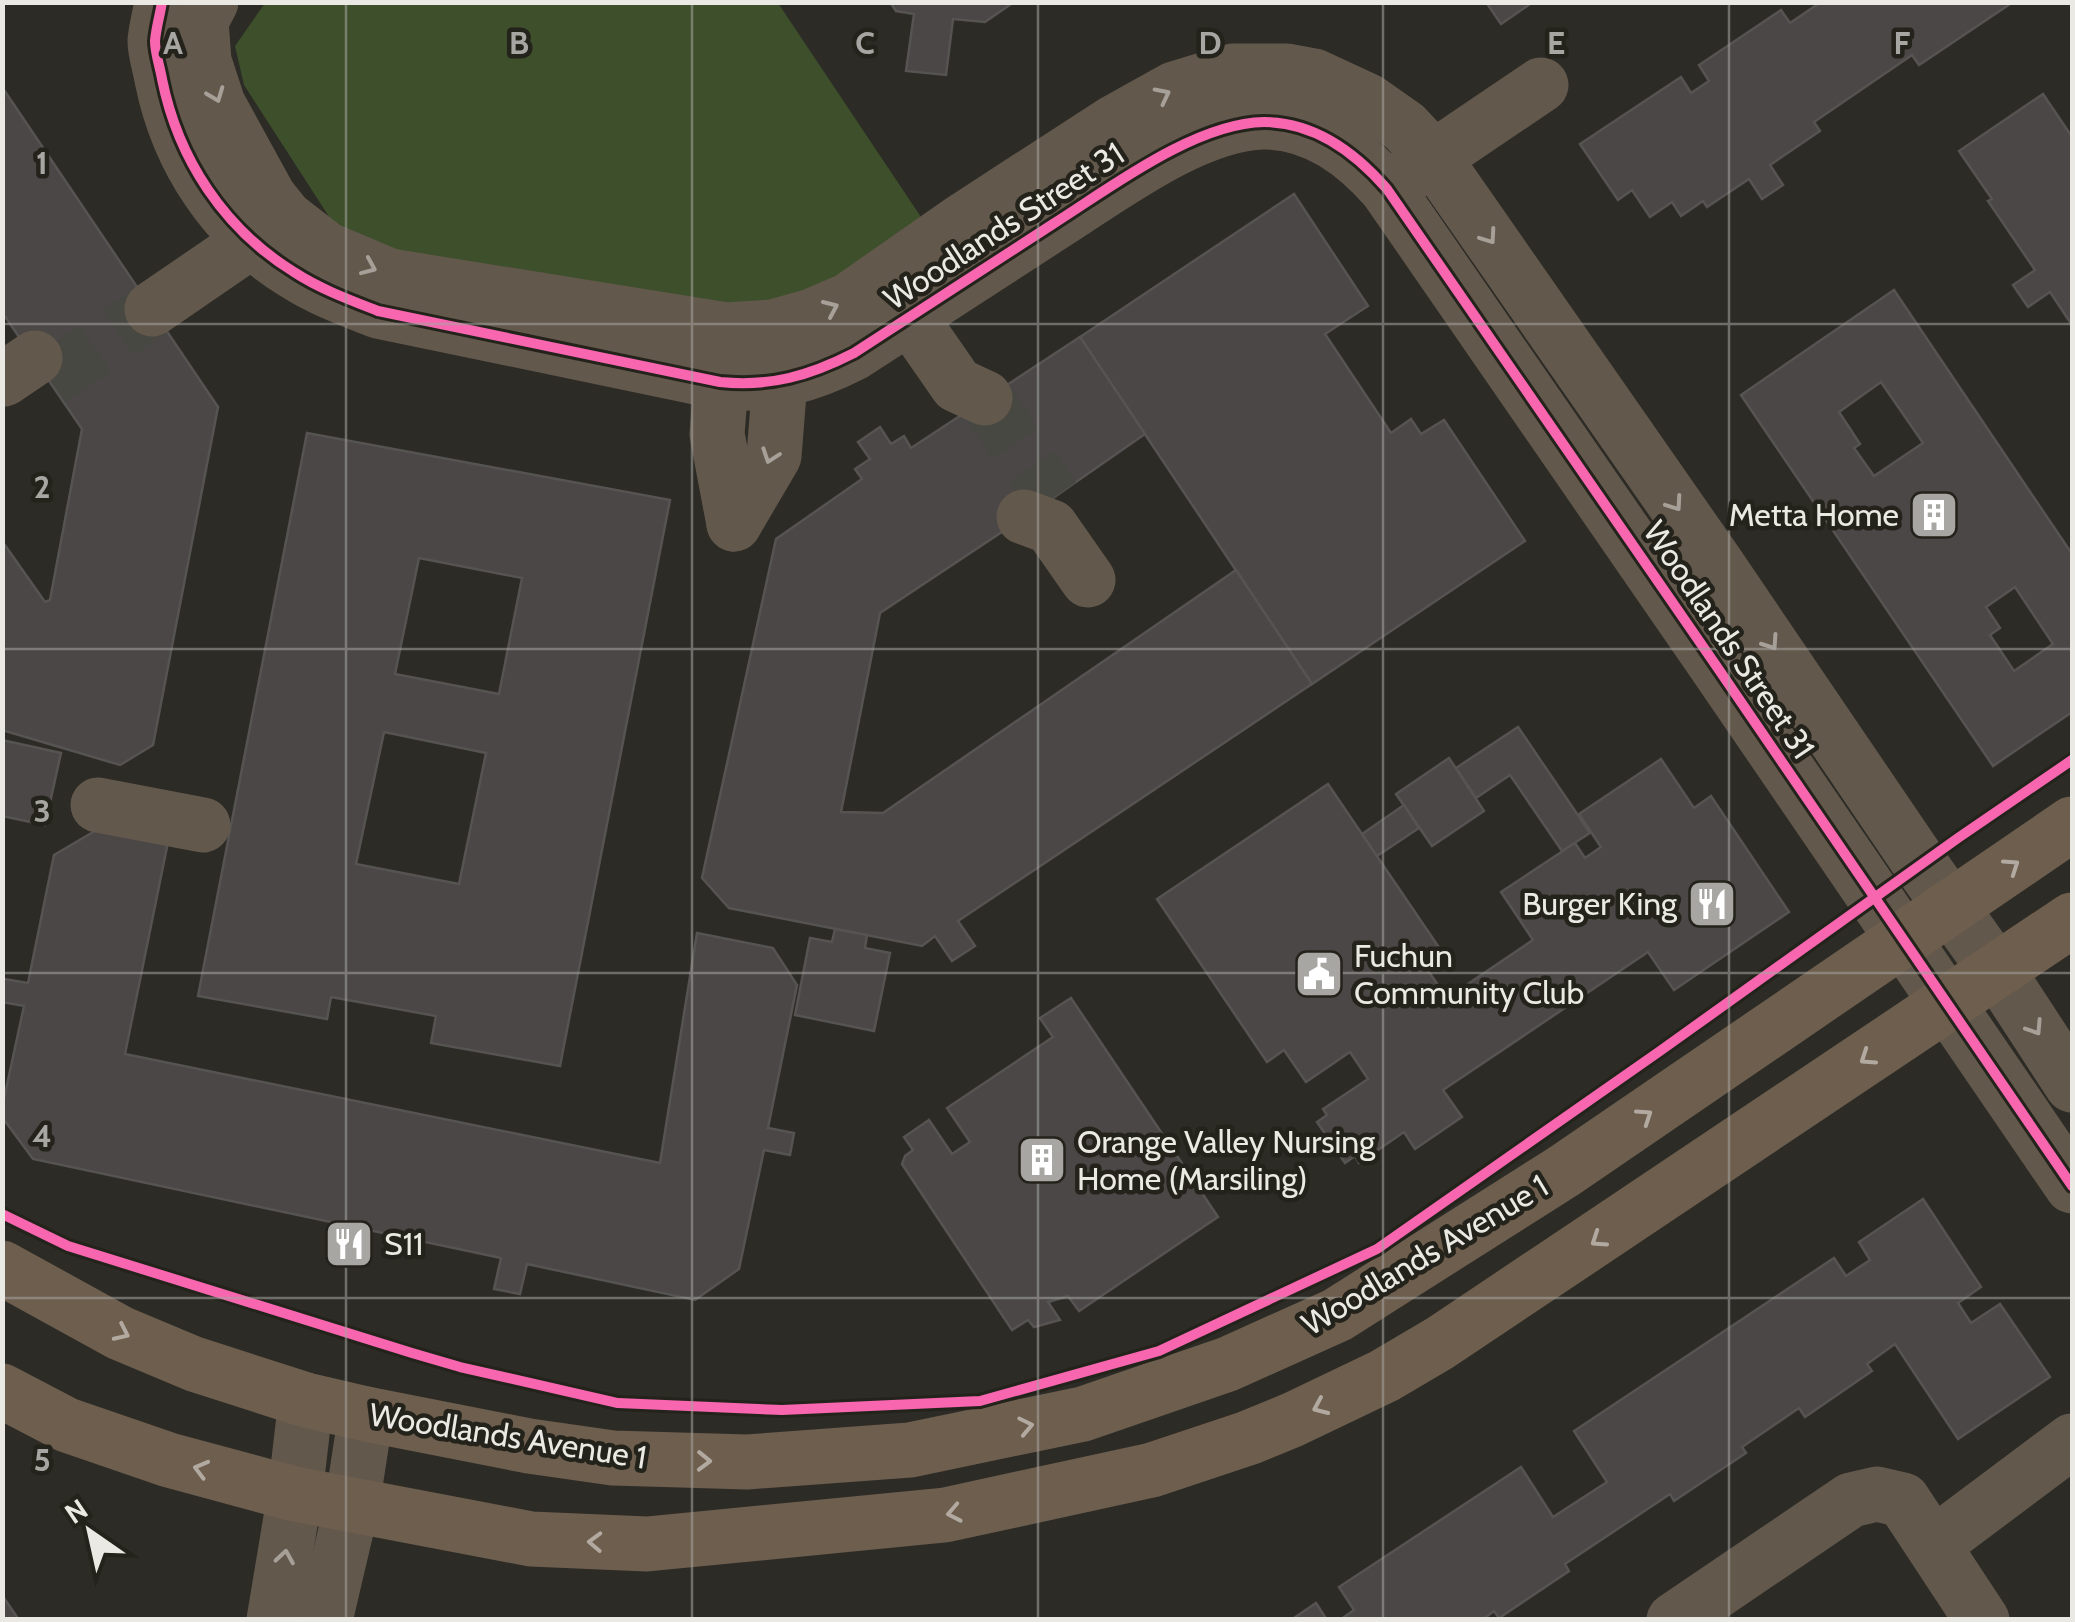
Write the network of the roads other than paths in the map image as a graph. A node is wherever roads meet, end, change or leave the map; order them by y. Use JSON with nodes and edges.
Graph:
{"nodes":[{"id":1,"x":162,"y":2,"type":"edge"},
{"id":2,"x":210,"y":2,"type":"edge"},
{"id":3,"x":1541,"y":84,"type":"dead end"},
{"id":4,"x":1434,"y":157,"type":"junction"},
{"id":5,"x":1387,"y":188,"type":"junction"},
{"id":6,"x":260,"y":219,"type":"junction"},
{"id":7,"x":895,"y":296,"type":"junction"},
{"id":8,"x":145,"y":298,"type":"tunnel mouth"},
{"id":9,"x":740,"y":346,"type":"junction"},
{"id":10,"x":780,"y":380,"type":"junction"},
{"id":11,"x":967,"y":400,"type":"tunnel mouth"},
{"id":12,"x":1043,"y":514,"type":"tunnel mouth"},
{"id":13,"x":1088,"y":580,"type":"dead end"},
{"id":14,"x":98,"y":805,"type":"dead end"},
{"id":15,"x":2072,"y":824,"type":"edge"},
{"id":16,"x":203,"y":825,"type":"dead end"},
{"id":17,"x":1951,"y":908,"type":"junction"},
{"id":18,"x":2072,"y":920,"type":"edge"},
{"id":19,"x":1903,"y":940,"type":"junction"},
{"id":20,"x":1997,"y":971,"type":"junction"},
{"id":21,"x":1948,"y":1004,"type":"junction"},
{"id":22,"x":2072,"y":1085,"type":"edge"},
{"id":23,"x":2072,"y":1186,"type":"edge"},
{"id":24,"x":2,"y":1268,"type":"edge"},
{"id":25,"x":2,"y":1390,"type":"edge"},
{"id":26,"x":306,"y":1400,"type":"junction"},
{"id":27,"x":366,"y":1414,"type":"junction"},
{"id":28,"x":2072,"y":1440,"type":"edge"},
{"id":29,"x":295,"y":1494,"type":"junction"},
{"id":30,"x":352,"y":1505,"type":"junction"},
{"id":31,"x":1933,"y":1545,"type":"junction"},
{"id":32,"x":274,"y":1620,"type":"edge"},
{"id":33,"x":326,"y":1620,"type":"edge"},
{"id":34,"x":1674,"y":1620,"type":"edge"},
{"id":35,"x":1982,"y":1620,"type":"edge"}],
"edges":[{"from":1,"to":6,"type":"street","name":"Woodlands Street 31"},
{"from":2,"to":6,"type":"street","name":"Woodlands Street 31","one_way":true},
{"from":3,"to":4,"type":"street"},
{"from":4,"to":5,"type":"street"},
{"from":7,"to":4,"type":"street","name":"Woodlands Street 31","one_way":true},
{"from":4,"to":17,"type":"street","name":"Woodlands Street 31","one_way":true},
{"from":5,"to":7,"type":"street","name":"Woodlands Street 31"},
{"from":5,"to":19,"type":"street","name":"Woodlands Street 31"},
{"from":6,"to":8,"type":"street"},
{"from":6,"to":9,"type":"street","name":"Woodlands Street 31"},
{"from":9,"to":7,"type":"street","name":"Woodlands Street 31","one_way":true},
{"from":7,"to":10,"type":"street","name":"Woodlands Street 31"},
{"from":7,"to":11,"type":"street"},
{"from":9,"to":10,"type":"street","name":"Woodlands Street 31"},
{"from":10,"to":9,"type":"street","one_way":true},
{"from":12,"to":13,"type":"street"},
{"from":14,"to":16,"type":"street"},
{"from":17,"to":15,"type":"main road","name":"Woodlands Avenue 1","one_way":true},
{"from":17,"to":19,"type":"main road","name":"Woodlands Avenue 1"},
{"from":17,"to":20,"type":"street","name":"Woodlands Street 31"},
{"from":18,"to":20,"type":"main road"},
{"from":19,"to":21,"type":"street","name":"Woodlands Street 31"},
{"from":27,"to":19,"type":"main road","name":"Woodlands Avenue 1","one_way":true},
{"from":20,"to":21,"type":"main road"},
{"from":20,"to":22,"type":"street","name":"Woodlands Street 31","one_way":true},
{"from":21,"to":23,"type":"street","name":"Woodlands Street 31"},
{"from":21,"to":30,"type":"main road","one_way":true},
{"from":24,"to":26,"type":"main road","name":"Woodlands Avenue 1","one_way":true},
{"from":29,"to":25,"type":"main road","one_way":true},
{"from":26,"to":27,"type":"main road","name":"Woodlands Avenue 1"},
{"from":26,"to":29,"type":"street"},
{"from":27,"to":30,"type":"street"},
{"from":28,"to":31,"type":"street"},
{"from":29,"to":30,"type":"main road"},
{"from":32,"to":29,"type":"street","one_way":true},
{"from":30,"to":33,"type":"street"},
{"from":31,"to":34,"type":"street"},
{"from":31,"to":35,"type":"street"}]}
